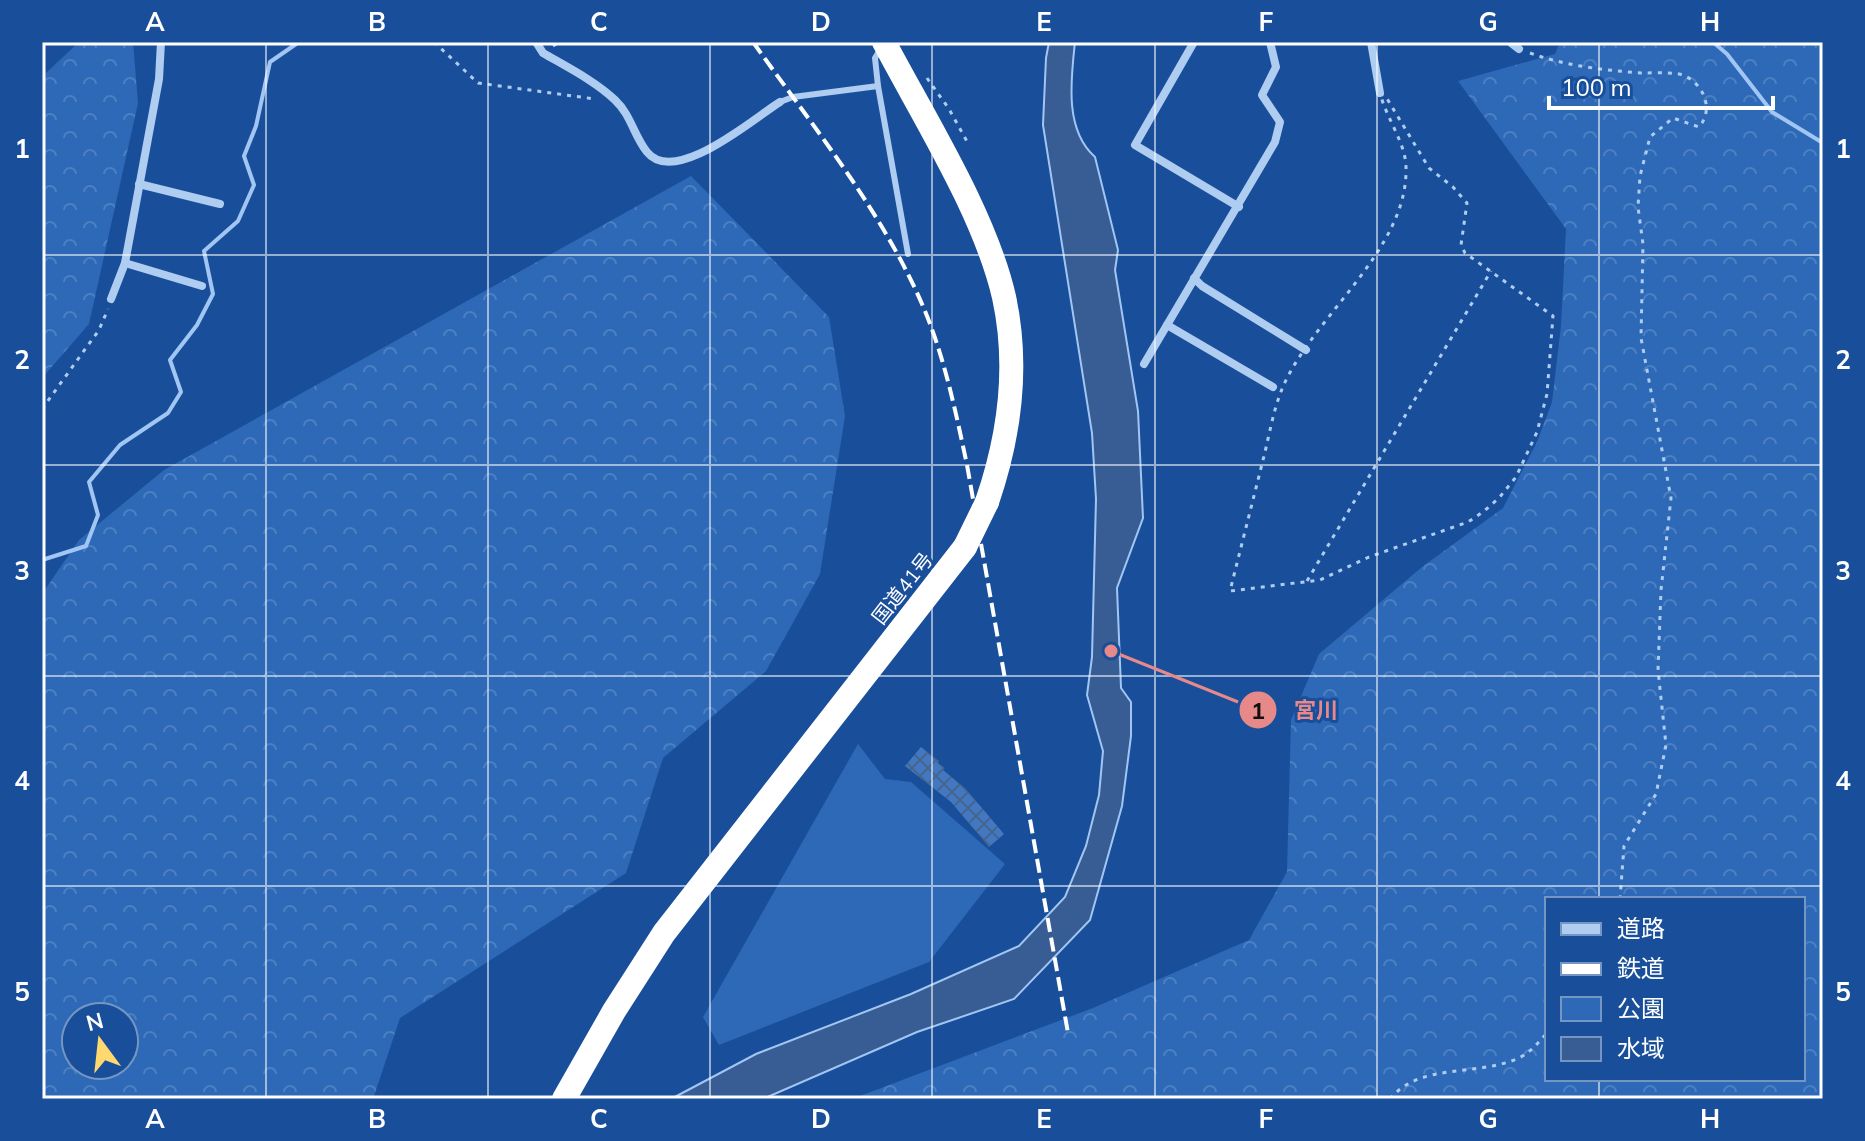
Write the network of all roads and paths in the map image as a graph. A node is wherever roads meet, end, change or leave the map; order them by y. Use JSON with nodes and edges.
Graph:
{"nodes":[{"id":1,"x":161,"y":42,"type":"edge"},
{"id":2,"x":434,"y":42,"type":"edge"},
{"id":3,"x":536,"y":42,"type":"edge"},
{"id":4,"x":1194,"y":42,"type":"edge"},
{"id":5,"x":1270,"y":42,"type":"edge"},
{"id":6,"x":1371,"y":42,"type":"edge"},
{"id":7,"x":1510,"y":42,"type":"edge"},
{"id":8,"x":884,"y":43,"type":"edge"},
{"id":9,"x":1519,"y":49,"type":"joint"},
{"id":10,"x":925,"y":75,"type":"dead end"},
{"id":11,"x":878,"y":86,"type":"junction"},
{"id":12,"x":1380,"y":93,"type":"junction"},
{"id":13,"x":615,"y":99,"type":"junction"},
{"id":14,"x":780,"y":102,"type":"joint"},
{"id":15,"x":969,"y":145,"type":"dead end"},
{"id":16,"x":139,"y":184,"type":"junction"},
{"id":17,"x":220,"y":204,"type":"dead end"},
{"id":18,"x":1239,"y":207,"type":"junction"},
{"id":19,"x":908,"y":254,"type":"dead end"},
{"id":20,"x":125,"y":263,"type":"junction"},
{"id":21,"x":1491,"y":271,"type":"junction"},
{"id":22,"x":1194,"y":278,"type":"junction"},
{"id":23,"x":202,"y":286,"type":"dead end"},
{"id":24,"x":111,"y":299,"type":"joint"},
{"id":25,"x":1167,"y":325,"type":"junction"},
{"id":26,"x":1306,"y":350,"type":"junction"},
{"id":27,"x":1144,"y":364,"type":"dead end"},
{"id":28,"x":1273,"y":387,"type":"dead end"},
{"id":29,"x":42,"y":409,"type":"edge"},
{"id":30,"x":1307,"y":581,"type":"junction"},
{"id":31,"x":1620,"y":897,"type":"edge"},
{"id":32,"x":1545,"y":1035,"type":"edge"},
{"id":33,"x":564,"y":1099,"type":"edge"},
{"id":34,"x":1390,"y":1099,"type":"edge"}],
"edges":[{"from":1,"to":16,"type":"street"},
{"from":2,"to":13,"type":"path"},
{"from":3,"to":13,"type":"street"},
{"from":4,"to":18,"type":"street"},
{"from":5,"to":18,"type":"street"},
{"from":6,"to":12,"type":"street"},
{"from":7,"to":9,"type":"street"},
{"from":8,"to":11,"type":"lane"},
{"from":8,"to":33,"type":"highway","name":"国道41号","bridge":true},
{"from":9,"to":31,"type":"path"},
{"from":10,"to":15,"type":"path"},
{"from":11,"to":14,"type":"lane"},
{"from":11,"to":19,"type":"lane"},
{"from":12,"to":21,"type":"path"},
{"from":12,"to":26,"type":"path"},
{"from":13,"to":14,"type":"street"},
{"from":16,"to":17,"type":"street"},
{"from":16,"to":20,"type":"street"},
{"from":18,"to":22,"type":"street"},
{"from":20,"to":23,"type":"street"},
{"from":20,"to":24,"type":"street"},
{"from":21,"to":30,"type":"path"},
{"from":21,"to":30,"type":"path"},
{"from":22,"to":25,"type":"street"},
{"from":22,"to":26,"type":"street"},
{"from":24,"to":29,"type":"path"},
{"from":25,"to":27,"type":"street"},
{"from":25,"to":28,"type":"street"},
{"from":26,"to":30,"type":"path"},
{"from":32,"to":34,"type":"path"}]}
